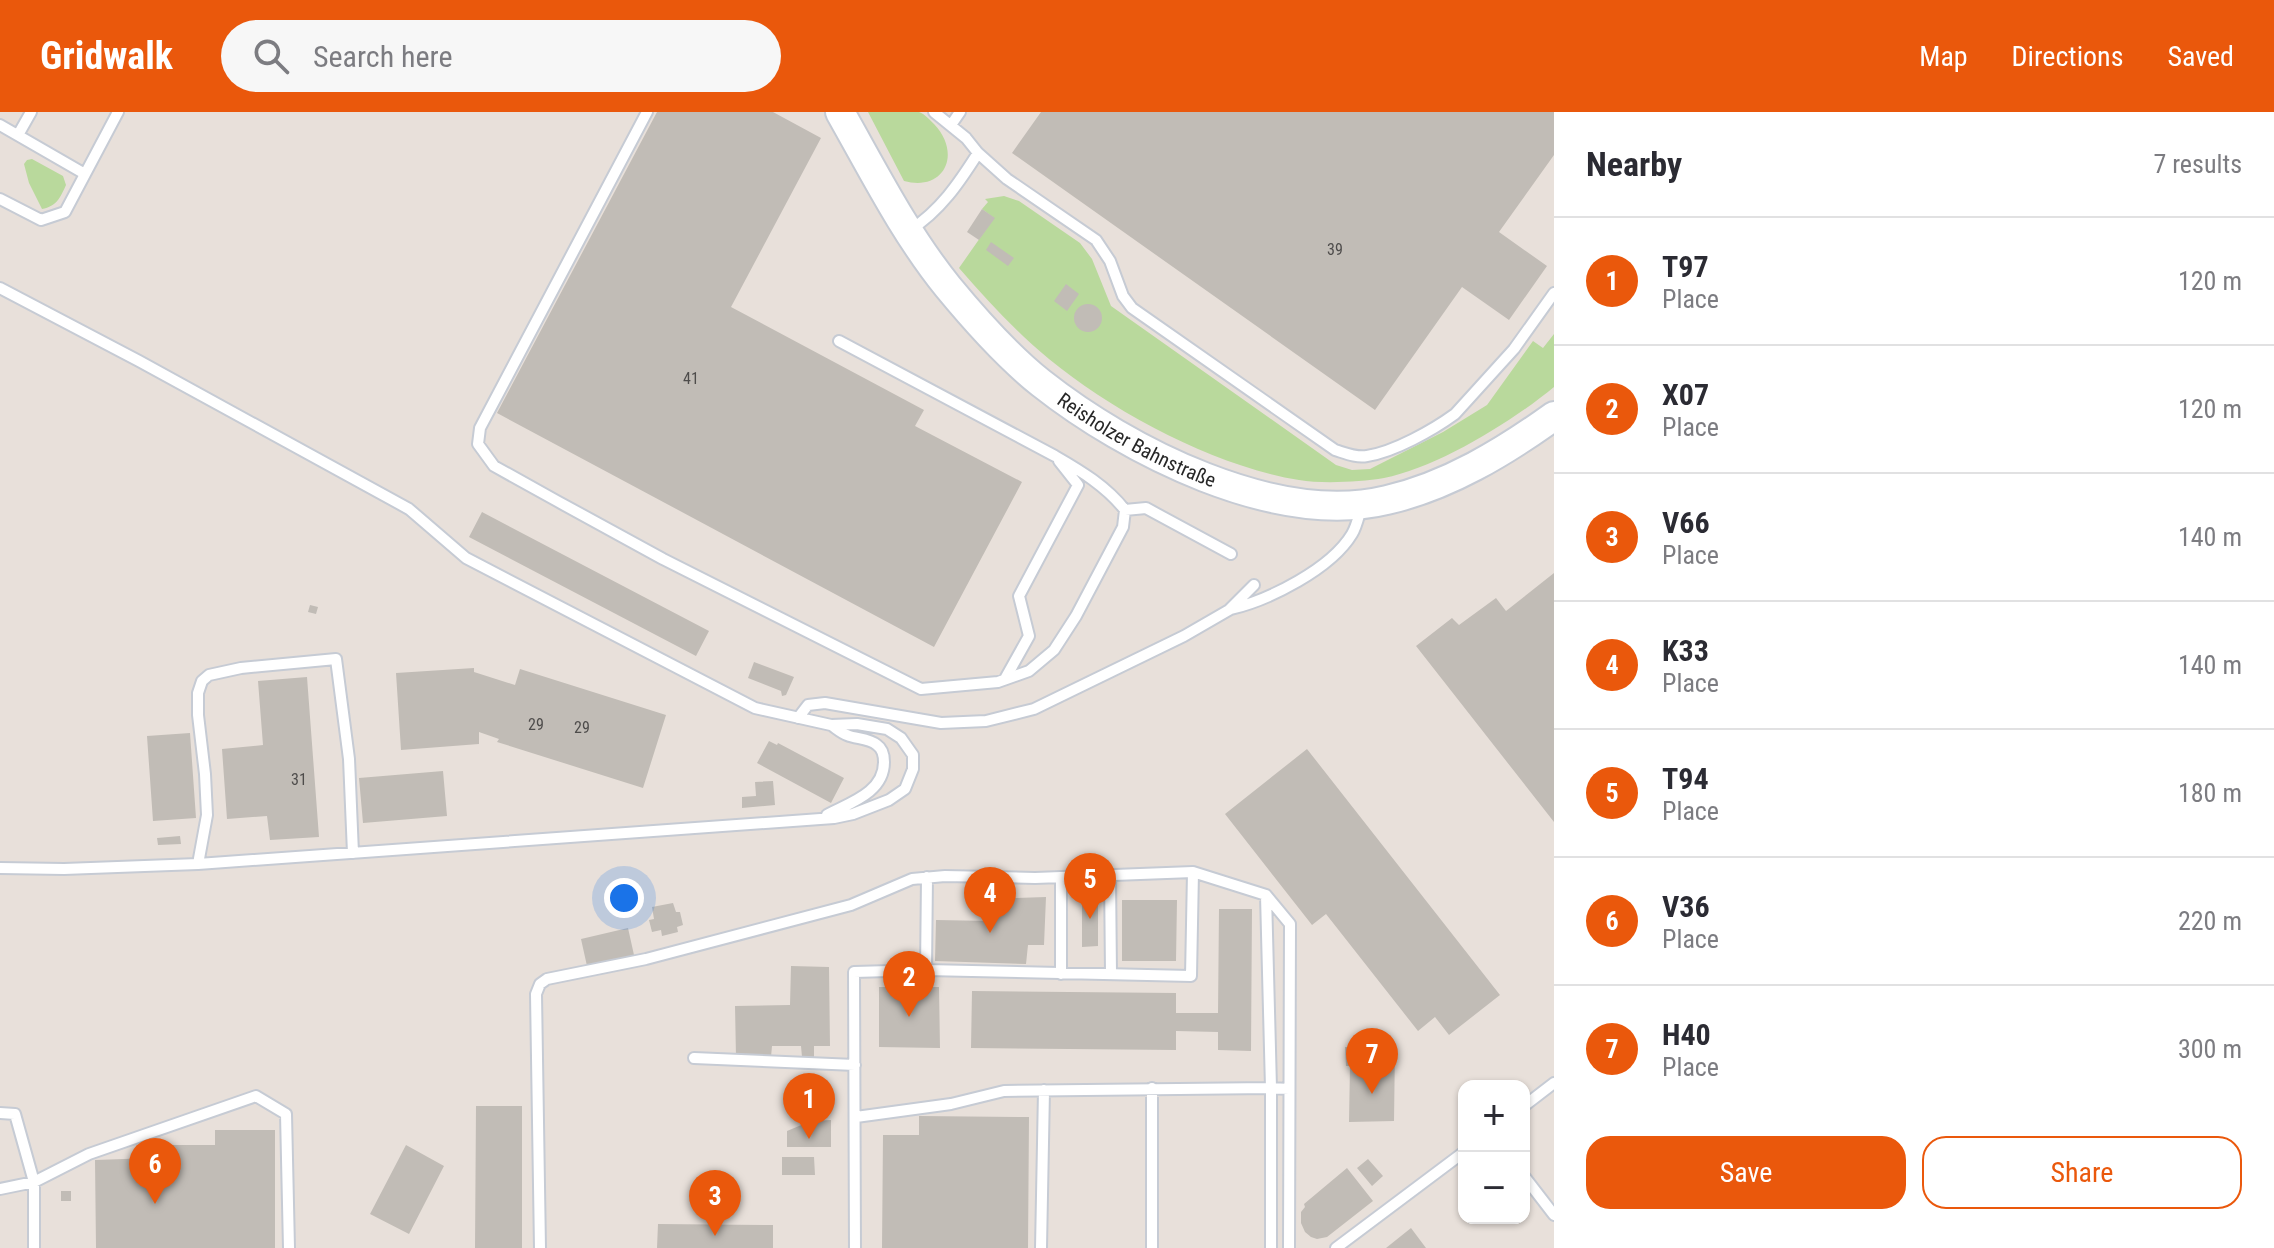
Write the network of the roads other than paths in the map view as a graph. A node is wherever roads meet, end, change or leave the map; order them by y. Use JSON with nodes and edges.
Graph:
{"nodes":[{"id":1,"x":31,"y":112,"type":"edge"},
{"id":2,"x":118,"y":112,"type":"edge"},
{"id":3,"x":647,"y":112,"type":"edge"},
{"id":4,"x":840,"y":112,"type":"edge"},
{"id":5,"x":934,"y":112,"type":"edge"},
{"id":6,"x":960,"y":112,"type":"edge"},
{"id":7,"x":0,"y":125,"type":"edge"},
{"id":8,"x":951,"y":125,"type":"junction"},
{"id":9,"x":18,"y":135,"type":"junction"},
{"id":10,"x":978,"y":153,"type":"junction"},
{"id":11,"x":85,"y":174,"type":"junction"},
{"id":12,"x":0,"y":199,"type":"edge"},
{"id":13,"x":908,"y":232,"type":"junction"},
{"id":14,"x":0,"y":288,"type":"edge"},
{"id":15,"x":1554,"y":293,"type":"edge"},
{"id":16,"x":839,"y":341,"type":"dead end"},
{"id":17,"x":1554,"y":416,"type":"edge"},
{"id":18,"x":1055,"y":456,"type":"junction"},
{"id":19,"x":1363,"y":503,"type":"junction"},
{"id":20,"x":1125,"y":510,"type":"junction"},
{"id":21,"x":1231,"y":554,"type":"dead end"},
{"id":22,"x":1254,"y":585,"type":"dead end"},
{"id":23,"x":1229,"y":610,"type":"junction"},
{"id":24,"x":1005,"y":679,"type":"junction"},
{"id":25,"x":798,"y":718,"type":"junction"},
{"id":26,"x":831,"y":725,"type":"junction"},
{"id":27,"x":822,"y":818,"type":"junction"},
{"id":28,"x":353,"y":853,"type":"junction"},
{"id":29,"x":198,"y":864,"type":"junction"},
{"id":30,"x":0,"y":868,"type":"edge"},
{"id":31,"x":1193,"y":872,"type":"junction"},
{"id":32,"x":1110,"y":875,"type":"junction"},
{"id":33,"x":927,"y":877,"type":"junction"},
{"id":34,"x":1061,"y":877,"type":"junction"},
{"id":35,"x":1266,"y":895,"type":"junction"},
{"id":36,"x":926,"y":970,"type":"junction"},
{"id":37,"x":1061,"y":974,"type":"junction"},
{"id":38,"x":1111,"y":974,"type":"junction"},
{"id":39,"x":694,"y":1058,"type":"dead end"},
{"id":40,"x":855,"y":1065,"type":"junction"},
{"id":41,"x":1554,"y":1083,"type":"edge"},
{"id":42,"x":1152,"y":1088,"type":"junction"},
{"id":43,"x":1271,"y":1088,"type":"junction"},
{"id":44,"x":1289,"y":1089,"type":"junction"},
{"id":45,"x":1044,"y":1090,"type":"junction"},
{"id":46,"x":1530,"y":1101,"type":"edge"},
{"id":47,"x":0,"y":1113,"type":"edge"},
{"id":48,"x":856,"y":1117,"type":"junction"},
{"id":49,"x":1458,"y":1156,"type":"edge"},
{"id":50,"x":34,"y":1182,"type":"junction"},
{"id":51,"x":1530,"y":1184,"type":"edge"},
{"id":52,"x":0,"y":1189,"type":"edge"},
{"id":53,"x":1554,"y":1215,"type":"edge"},
{"id":54,"x":34,"y":1248,"type":"edge"},
{"id":55,"x":289,"y":1248,"type":"edge"},
{"id":56,"x":540,"y":1248,"type":"edge"},
{"id":57,"x":855,"y":1248,"type":"edge"},
{"id":58,"x":1041,"y":1248,"type":"edge"},
{"id":59,"x":1152,"y":1248,"type":"edge"},
{"id":60,"x":1271,"y":1248,"type":"edge"},
{"id":61,"x":1289,"y":1248,"type":"edge"},
{"id":62,"x":1336,"y":1248,"type":"edge"}],
"edges":[{"from":1,"to":9,"type":"lane"},
{"from":2,"to":11,"type":"lane"},
{"from":3,"to":24,"type":"lane"},
{"from":4,"to":13,"type":"main road","name":"Reisholzer Bahnstraße"},
{"from":5,"to":8,"type":"lane"},
{"from":6,"to":8,"type":"lane"},
{"from":7,"to":9,"type":"lane"},
{"from":8,"to":10,"type":"lane"},
{"from":9,"to":11,"type":"lane"},
{"from":10,"to":13,"type":"lane"},
{"from":10,"to":15,"type":"lane"},
{"from":11,"to":12,"type":"lane"},
{"from":13,"to":19,"type":"main road","name":"Reisholzer Bahnstraße"},
{"from":14,"to":25,"type":"lane"},
{"from":16,"to":18,"type":"lane"},
{"from":17,"to":19,"type":"main road","name":"Reisholzer Bahnstraße"},
{"from":18,"to":20,"type":"lane"},
{"from":18,"to":24,"type":"lane"},
{"from":19,"to":23,"type":"lane"},
{"from":20,"to":21,"type":"lane"},
{"from":20,"to":24,"type":"lane"},
{"from":22,"to":23,"type":"lane"},
{"from":23,"to":25,"type":"lane"},
{"from":25,"to":26,"type":"lane"},
{"from":26,"to":27,"type":"lane"},
{"from":26,"to":27,"type":"lane"},
{"from":27,"to":28,"type":"lane"},
{"from":28,"to":29,"type":"lane"},
{"from":28,"to":29,"type":"lane"},
{"from":29,"to":30,"type":"lane"},
{"from":31,"to":32,"type":"lane"},
{"from":31,"to":35,"type":"lane"},
{"from":31,"to":38,"type":"lane"},
{"from":32,"to":34,"type":"lane"},
{"from":32,"to":38,"type":"lane"},
{"from":33,"to":34,"type":"lane"},
{"from":33,"to":36,"type":"lane"},
{"from":33,"to":56,"type":"lane"},
{"from":34,"to":37,"type":"lane"},
{"from":35,"to":43,"type":"lane"},
{"from":35,"to":44,"type":"lane"},
{"from":36,"to":37,"type":"lane"},
{"from":36,"to":40,"type":"lane"},
{"from":37,"to":38,"type":"lane"},
{"from":39,"to":40,"type":"lane"},
{"from":40,"to":48,"type":"lane"},
{"from":41,"to":46,"type":"lane"},
{"from":42,"to":43,"type":"lane"},
{"from":42,"to":45,"type":"lane"},
{"from":42,"to":59,"type":"lane"},
{"from":43,"to":44,"type":"lane"},
{"from":43,"to":60,"type":"lane"},
{"from":44,"to":61,"type":"lane"},
{"from":45,"to":48,"type":"lane"},
{"from":45,"to":58,"type":"lane"},
{"from":47,"to":50,"type":"lane"},
{"from":48,"to":57,"type":"lane"},
{"from":49,"to":62,"type":"lane"},
{"from":50,"to":52,"type":"lane"},
{"from":50,"to":54,"type":"lane"},
{"from":50,"to":55,"type":"lane"},
{"from":51,"to":53,"type":"lane"}]}
